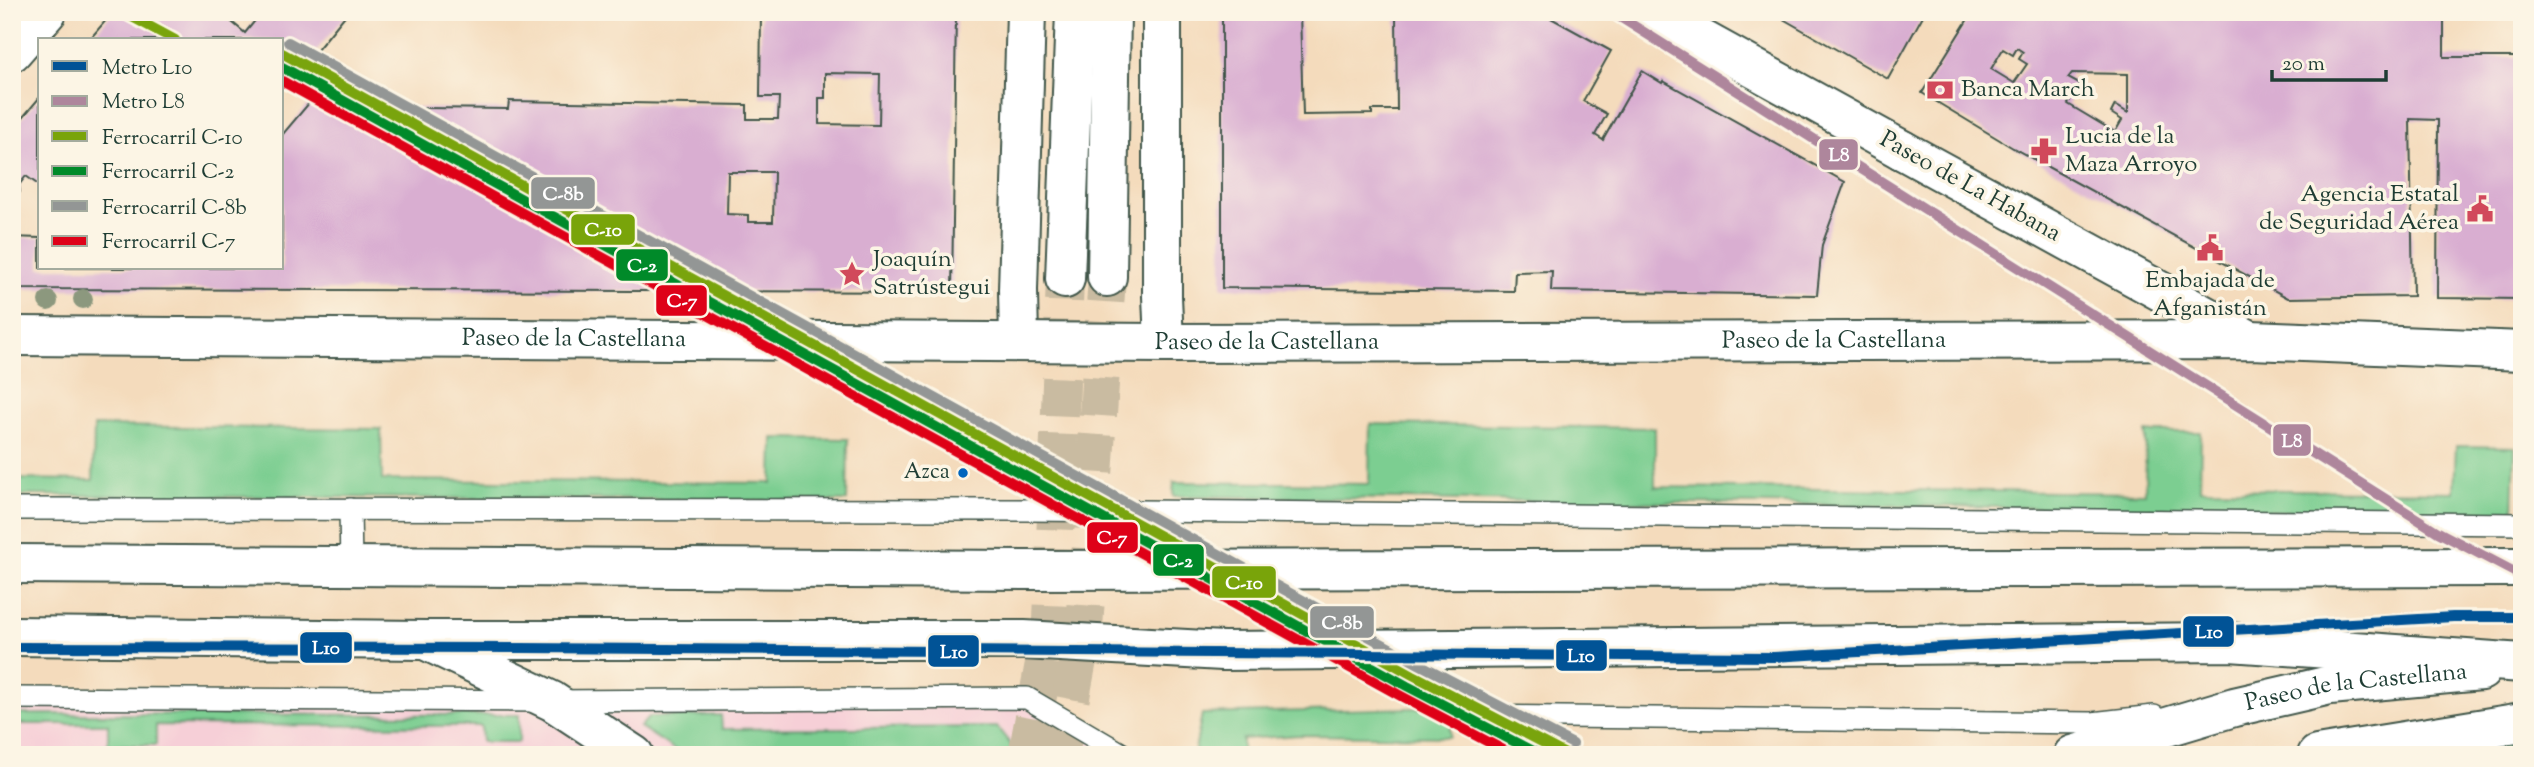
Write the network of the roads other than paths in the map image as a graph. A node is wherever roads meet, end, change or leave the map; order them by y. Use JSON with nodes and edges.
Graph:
{"nodes":[{"id":1,"x":47,"y":12,"type":"edge"},
{"id":2,"x":1026,"y":12,"type":"edge"},
{"id":3,"x":1074,"y":12,"type":"edge"},
{"id":4,"x":1111,"y":12,"type":"edge"},
{"id":5,"x":1162,"y":12,"type":"edge"},
{"id":6,"x":1652,"y":12,"type":"edge"},
{"id":7,"x":12,"y":52,"type":"edge"},
{"id":8,"x":1107,"y":277,"type":"tunnel mouth"},
{"id":9,"x":1065,"y":279,"type":"tunnel mouth"},
{"id":10,"x":12,"y":336,"type":"edge"},
{"id":11,"x":2251,"y":340,"type":"junction"},
{"id":12,"x":1019,"y":341,"type":"junction"},
{"id":13,"x":1164,"y":343,"type":"junction"},
{"id":14,"x":2522,"y":351,"type":"edge"},
{"id":15,"x":12,"y":509,"type":"edge"},
{"id":16,"x":350,"y":509,"type":"junction"},
{"id":17,"x":2522,"y":524,"type":"edge"},
{"id":18,"x":12,"y":564,"type":"edge"},
{"id":19,"x":351,"y":566,"type":"junction"},
{"id":20,"x":2522,"y":567,"type":"edge"},
{"id":21,"x":12,"y":636,"type":"edge"},
{"id":22,"x":425,"y":640,"type":"junction"},
{"id":23,"x":2522,"y":665,"type":"edge"},
{"id":24,"x":12,"y":698,"type":"edge"},
{"id":25,"x":552,"y":701,"type":"junction"},
{"id":26,"x":2234,"y":707,"type":"junction"},
{"id":27,"x":1474,"y":716,"type":"dead end"},
{"id":28,"x":2522,"y":722,"type":"edge"},
{"id":29,"x":634,"y":755,"type":"edge"},
{"id":30,"x":1124,"y":755,"type":"edge"},
{"id":31,"x":2073,"y":755,"type":"edge"},
{"id":32,"x":2317,"y":755,"type":"edge"}],
"edges":[{"from":1,"to":7,"type":"main road"},
{"from":2,"to":12,"type":"main road"},
{"from":3,"to":9,"type":"main road"},
{"from":4,"to":8,"type":"main road"},
{"from":5,"to":13,"type":"main road"},
{"from":6,"to":11,"type":"main road","name":"Paseo de La Habana"},
{"from":10,"to":12,"type":"main road","name":"Paseo de la Castellana"},
{"from":11,"to":13,"type":"main road","name":"Paseo de la Castellana"},
{"from":11,"to":14,"type":"main road","name":"Paseo de la Castellana"},
{"from":12,"to":13,"type":"main road","name":"Paseo de la Castellana"},
{"from":15,"to":16,"type":"lane"},
{"from":16,"to":17,"type":"lane"},
{"from":16,"to":19,"type":"lane"},
{"from":18,"to":19,"type":"main road"},
{"from":19,"to":20,"type":"main road"},
{"from":21,"to":22,"type":"main road","name":"Paseo de la Castellana"},
{"from":22,"to":23,"type":"main road","name":"Paseo de la Castellana"},
{"from":22,"to":25,"type":"main road","name":"Paseo de la Castellana"},
{"from":23,"to":26,"type":"main road","name":"Paseo de la Castellana"},
{"from":24,"to":25,"type":"lane","name":"Paseo de la Castellana"},
{"from":25,"to":29,"type":"main road","name":"Paseo de la Castellana"},
{"from":25,"to":30,"type":"lane","name":"Paseo de la Castellana"},
{"from":26,"to":27,"type":"lane","name":"Paseo de la Castellana"},
{"from":26,"to":31,"type":"main road","name":"Paseo de la Castellana"},
{"from":28,"to":32,"type":"main road"}]}
